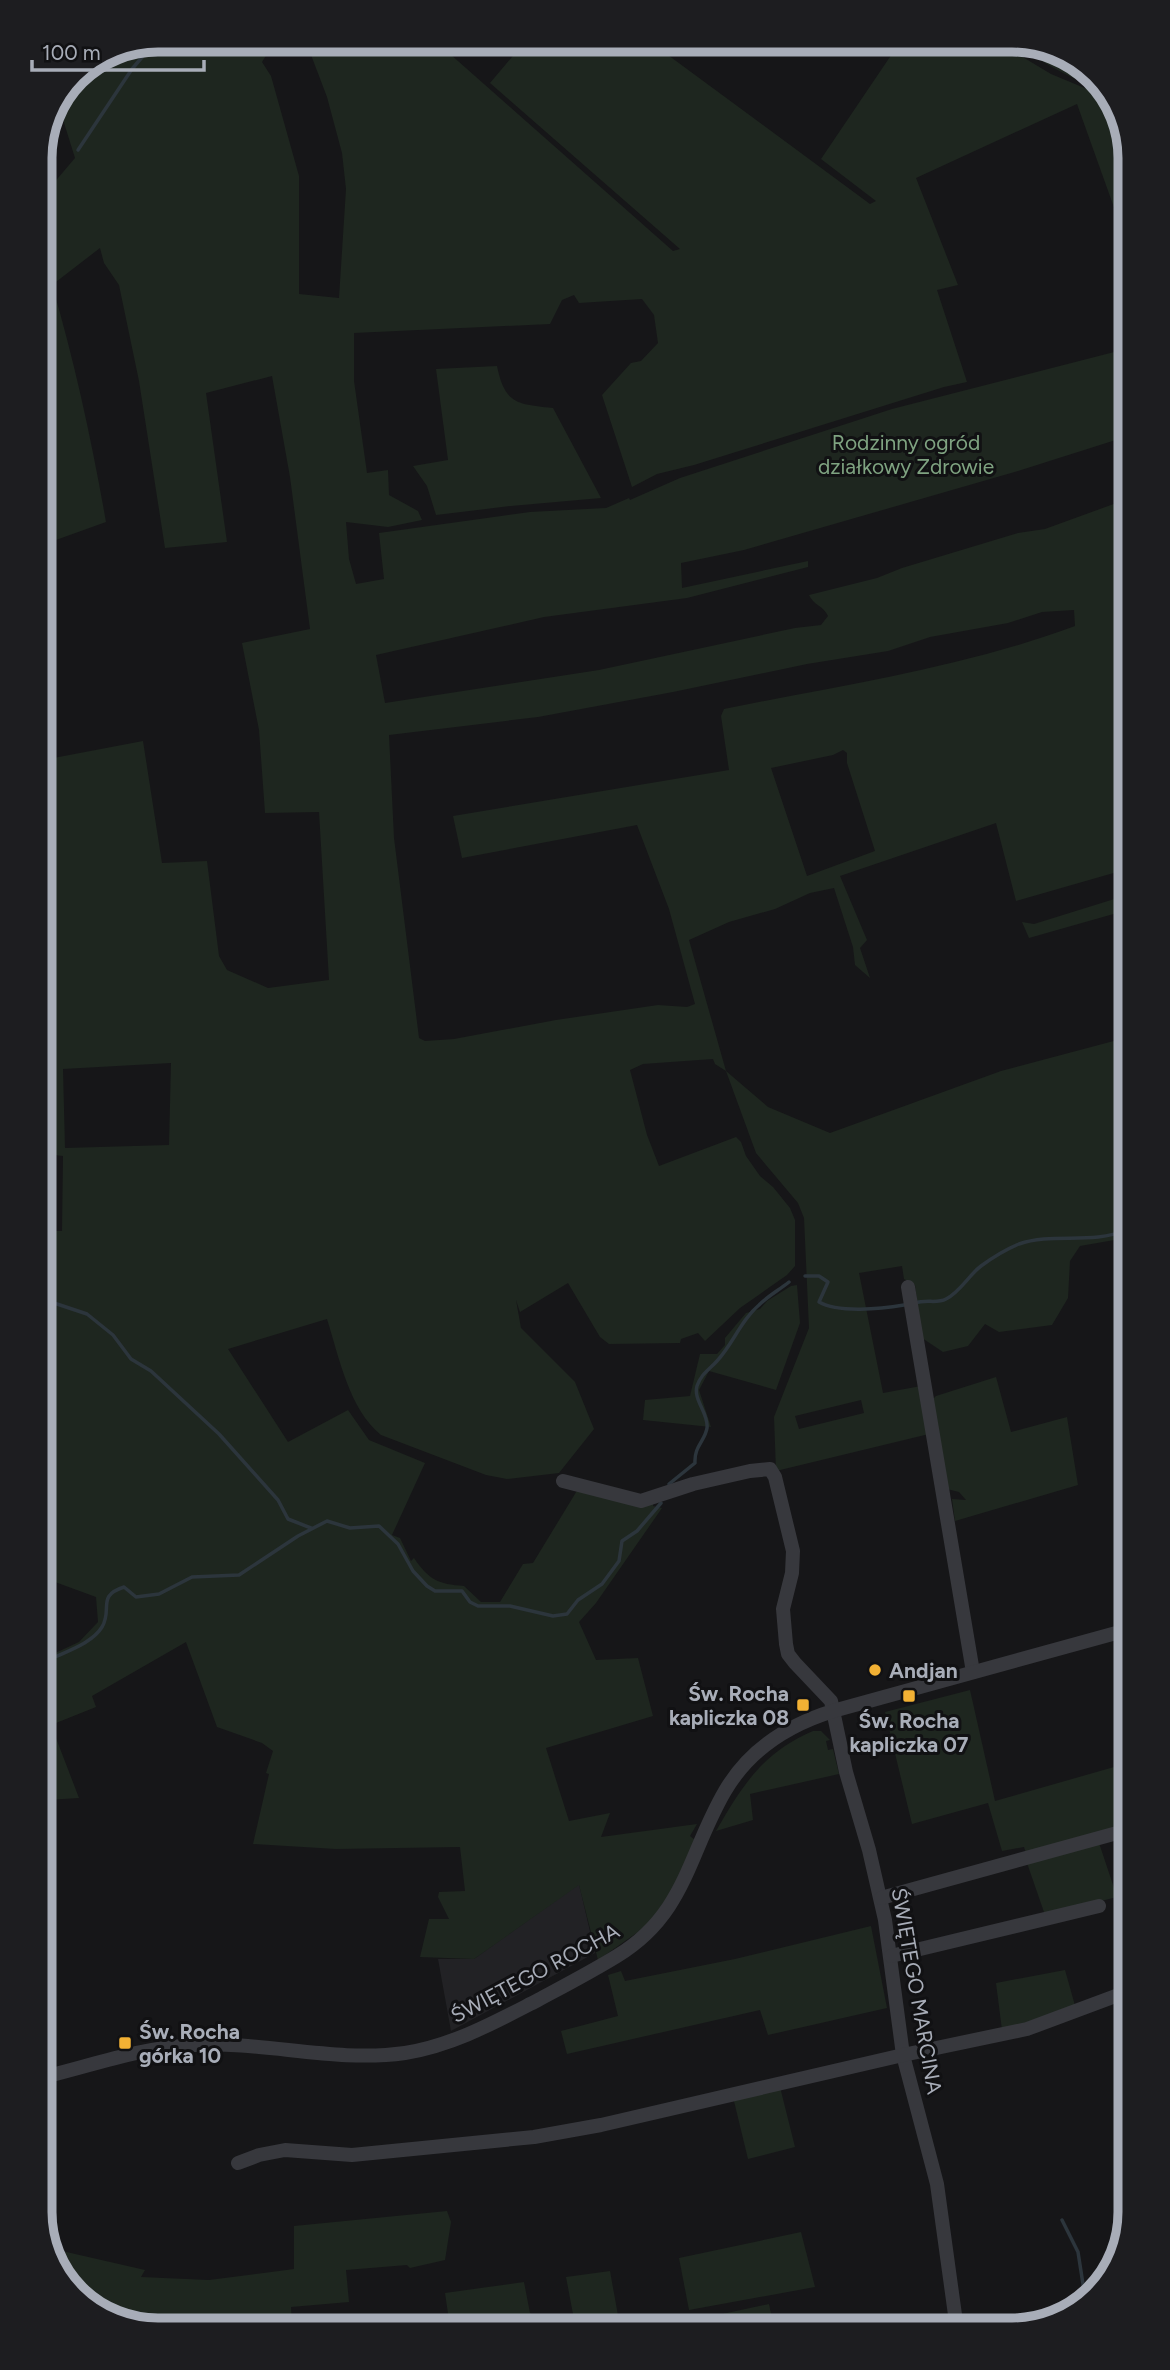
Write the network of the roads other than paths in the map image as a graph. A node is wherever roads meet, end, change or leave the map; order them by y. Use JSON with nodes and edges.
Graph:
{"nodes":[{"id":1,"x":908,"y":1287,"type":"dead end"},
{"id":2,"x":563,"y":1480,"type":"dead end"},
{"id":3,"x":1118,"y":1632,"type":"edge"},
{"id":4,"x":973,"y":1672,"type":"junction"},
{"id":5,"x":833,"y":1711,"type":"junction"},
{"id":6,"x":1118,"y":1833,"type":"edge"},
{"id":7,"x":881,"y":1898,"type":"junction"},
{"id":8,"x":1099,"y":1906,"type":"dead end"},
{"id":9,"x":891,"y":1956,"type":"junction"},
{"id":10,"x":1118,"y":1995,"type":"edge"},
{"id":11,"x":903,"y":2056,"type":"junction"},
{"id":12,"x":52,"y":2071,"type":"edge"},
{"id":13,"x":238,"y":2163,"type":"dead end"},
{"id":14,"x":955,"y":2318,"type":"edge"}],
"edges":[{"from":1,"to":4,"type":"street"},
{"from":2,"to":5,"type":"street"},
{"from":3,"to":4,"type":"street","name":"ŚWIĘTEGO ROCHA"},
{"from":4,"to":5,"type":"street","name":"ŚWIĘTEGO ROCHA"},
{"from":5,"to":7,"type":"street","name":"ŚWIĘTEGO MARCINA"},
{"from":5,"to":12,"type":"street","name":"ŚWIĘTEGO ROCHA"},
{"from":6,"to":7,"type":"street"},
{"from":7,"to":9,"type":"street","name":"ŚWIĘTEGO MARCINA"},
{"from":8,"to":9,"type":"street"},
{"from":9,"to":11,"type":"street","name":"ŚWIĘTEGO MARCINA"},
{"from":10,"to":11,"type":"street"},
{"from":11,"to":13,"type":"street"},
{"from":11,"to":14,"type":"street","name":"ŚWIĘTEGO MARCINA"}]}
